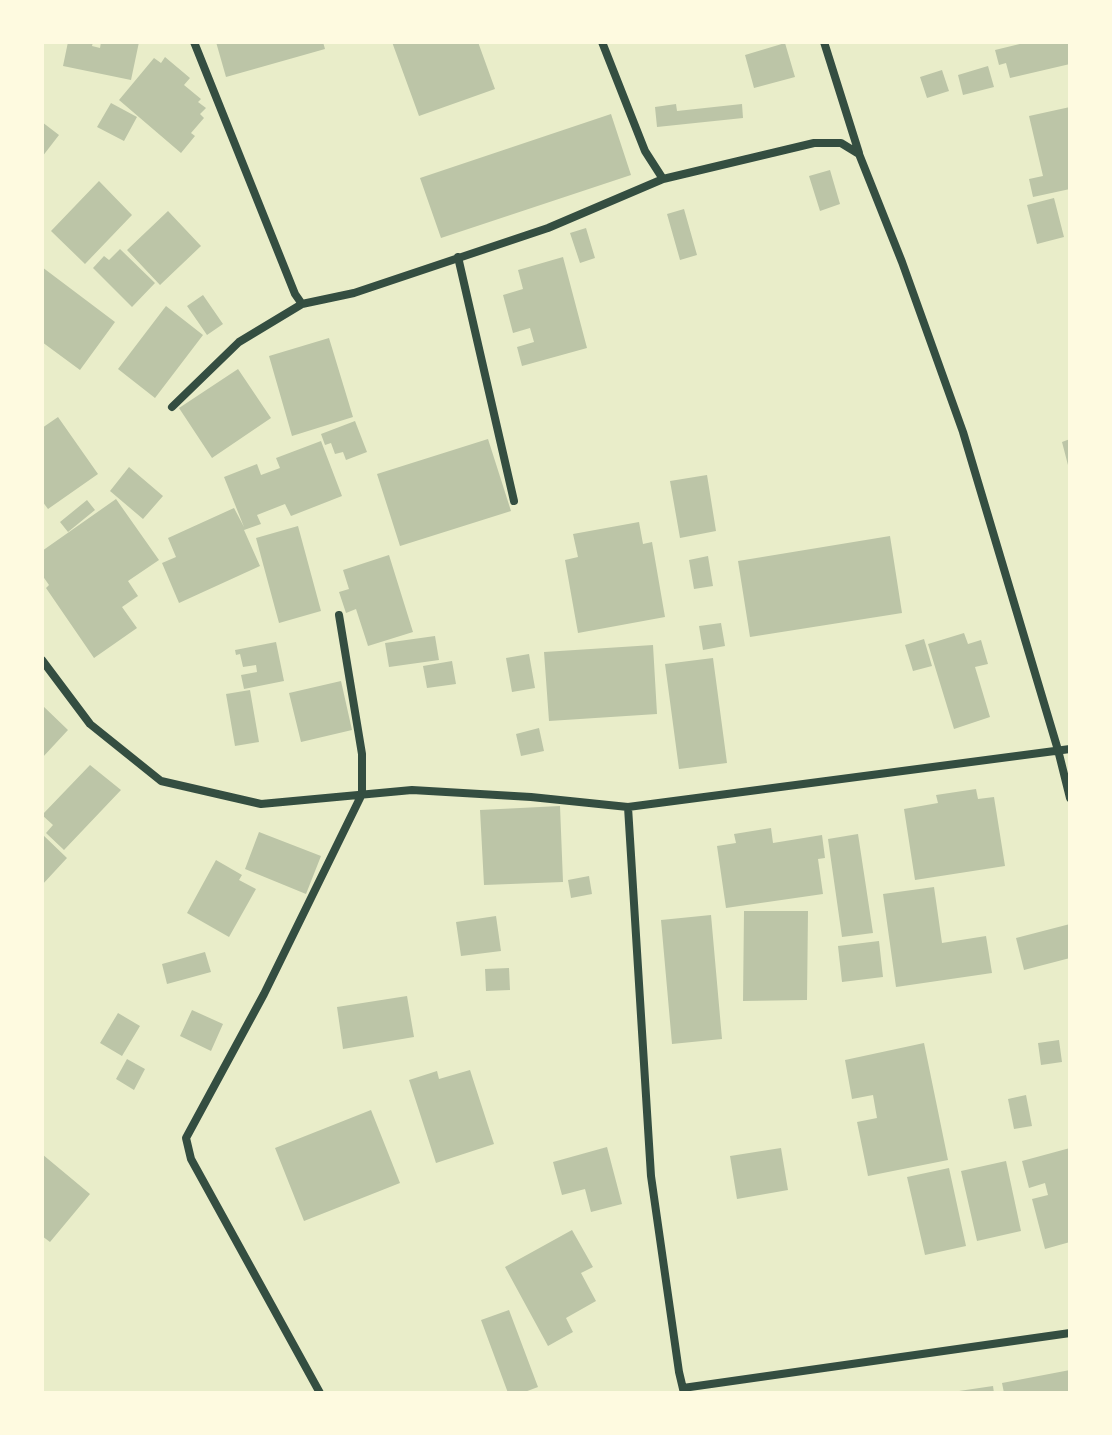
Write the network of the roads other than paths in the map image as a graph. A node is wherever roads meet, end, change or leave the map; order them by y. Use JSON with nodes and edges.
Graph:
{"nodes":[{"id":1,"x":194,"y":42,"type":"edge"},
{"id":2,"x":602,"y":42,"type":"edge"},
{"id":3,"x":824,"y":42,"type":"edge"},
{"id":4,"x":859,"y":154,"type":"junction"},
{"id":5,"x":663,"y":179,"type":"junction"},
{"id":6,"x":458,"y":257,"type":"junction"},
{"id":7,"x":302,"y":304,"type":"junction"},
{"id":8,"x":172,"y":407,"type":"dead end"},
{"id":9,"x":514,"y":501,"type":"dead end"},
{"id":10,"x":339,"y":615,"type":"dead end"},
{"id":11,"x":42,"y":660,"type":"edge"},
{"id":12,"x":1070,"y":749,"type":"edge"},
{"id":13,"x":1058,"y":750,"type":"junction"},
{"id":14,"x":362,"y":794,"type":"junction"},
{"id":15,"x":1070,"y":798,"type":"edge"},
{"id":16,"x":628,"y":807,"type":"junction"},
{"id":17,"x":1070,"y":1333,"type":"edge"},
{"id":18,"x":684,"y":1390,"type":"edge"},
{"id":19,"x":320,"y":1393,"type":"edge"}],
"edges":[{"from":1,"to":7,"type":"street"},
{"from":2,"to":5,"type":"street"},
{"from":3,"to":4,"type":"street"},
{"from":4,"to":5,"type":"street"},
{"from":4,"to":13,"type":"street"},
{"from":5,"to":6,"type":"street"},
{"from":6,"to":7,"type":"street"},
{"from":6,"to":9,"type":"street"},
{"from":7,"to":8,"type":"street"},
{"from":10,"to":14,"type":"street"},
{"from":11,"to":14,"type":"street"},
{"from":12,"to":13,"type":"street"},
{"from":13,"to":15,"type":"street"},
{"from":13,"to":16,"type":"street"},
{"from":14,"to":16,"type":"street"},
{"from":14,"to":19,"type":"street"},
{"from":16,"to":18,"type":"street"},
{"from":17,"to":18,"type":"street"}]}
